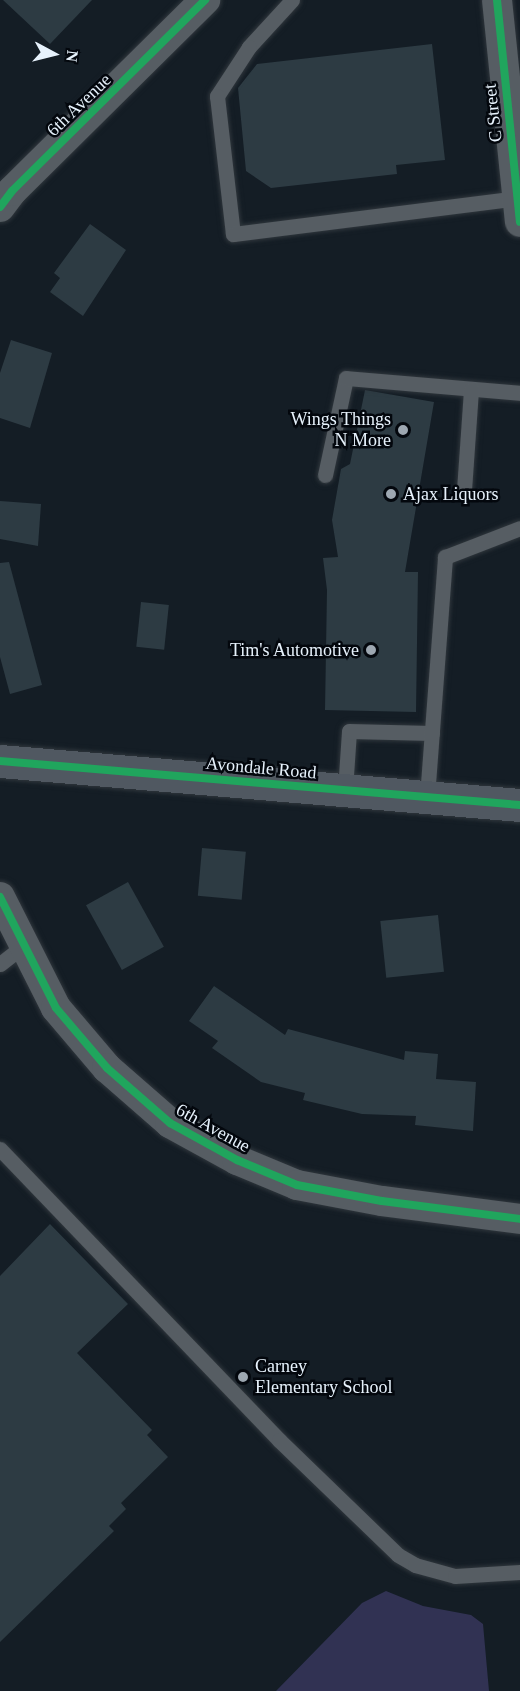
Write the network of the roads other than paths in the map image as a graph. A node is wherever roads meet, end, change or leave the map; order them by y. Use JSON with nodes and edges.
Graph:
{"nodes":[{"id":1,"x":205,"y":0,"type":"edge"},
{"id":2,"x":292,"y":0,"type":"edge"},
{"id":3,"x":497,"y":0,"type":"edge"},
{"id":4,"x":511,"y":38,"type":"edge"},
{"id":5,"x":0,"y":207,"type":"edge"},
{"id":6,"x":518,"y":210,"type":"edge"},
{"id":7,"x":471,"y":389,"type":"junction"},
{"id":8,"x":520,"y":393,"type":"edge"},
{"id":9,"x":325,"y":475,"type":"dead end"},
{"id":10,"x":464,"y":490,"type":"dead end"},
{"id":11,"x":520,"y":528,"type":"edge"},
{"id":12,"x":432,"y":733,"type":"junction"},
{"id":13,"x":0,"y":760,"type":"edge"},
{"id":14,"x":345,"y":790,"type":"junction"},
{"id":15,"x":427,"y":797,"type":"junction"},
{"id":16,"x":520,"y":805,"type":"edge"},
{"id":17,"x":0,"y":897,"type":"edge"},
{"id":18,"x":11,"y":955,"type":"edge"},
{"id":19,"x":0,"y":1149,"type":"edge"},
{"id":20,"x":520,"y":1219,"type":"edge"},
{"id":21,"x":520,"y":1572,"type":"edge"}],
"edges":[{"from":1,"to":5,"type":"street","name":"6th Avenue"},
{"from":2,"to":6,"type":"lane"},
{"from":3,"to":4,"type":"street","name":"C Street"},
{"from":4,"to":6,"type":"street","name":"C Street"},
{"from":7,"to":8,"type":"lane"},
{"from":7,"to":9,"type":"lane"},
{"from":7,"to":10,"type":"lane"},
{"from":11,"to":12,"type":"lane"},
{"from":12,"to":14,"type":"lane"},
{"from":12,"to":15,"type":"lane"},
{"from":13,"to":14,"type":"street","name":"Avondale Road"},
{"from":14,"to":15,"type":"street","name":"Avondale Road"},
{"from":15,"to":16,"type":"street","name":"Avondale Road"},
{"from":17,"to":18,"type":"street","name":"6th Avenue"},
{"from":18,"to":20,"type":"street","name":"6th Avenue"},
{"from":19,"to":21,"type":"lane"}]}
